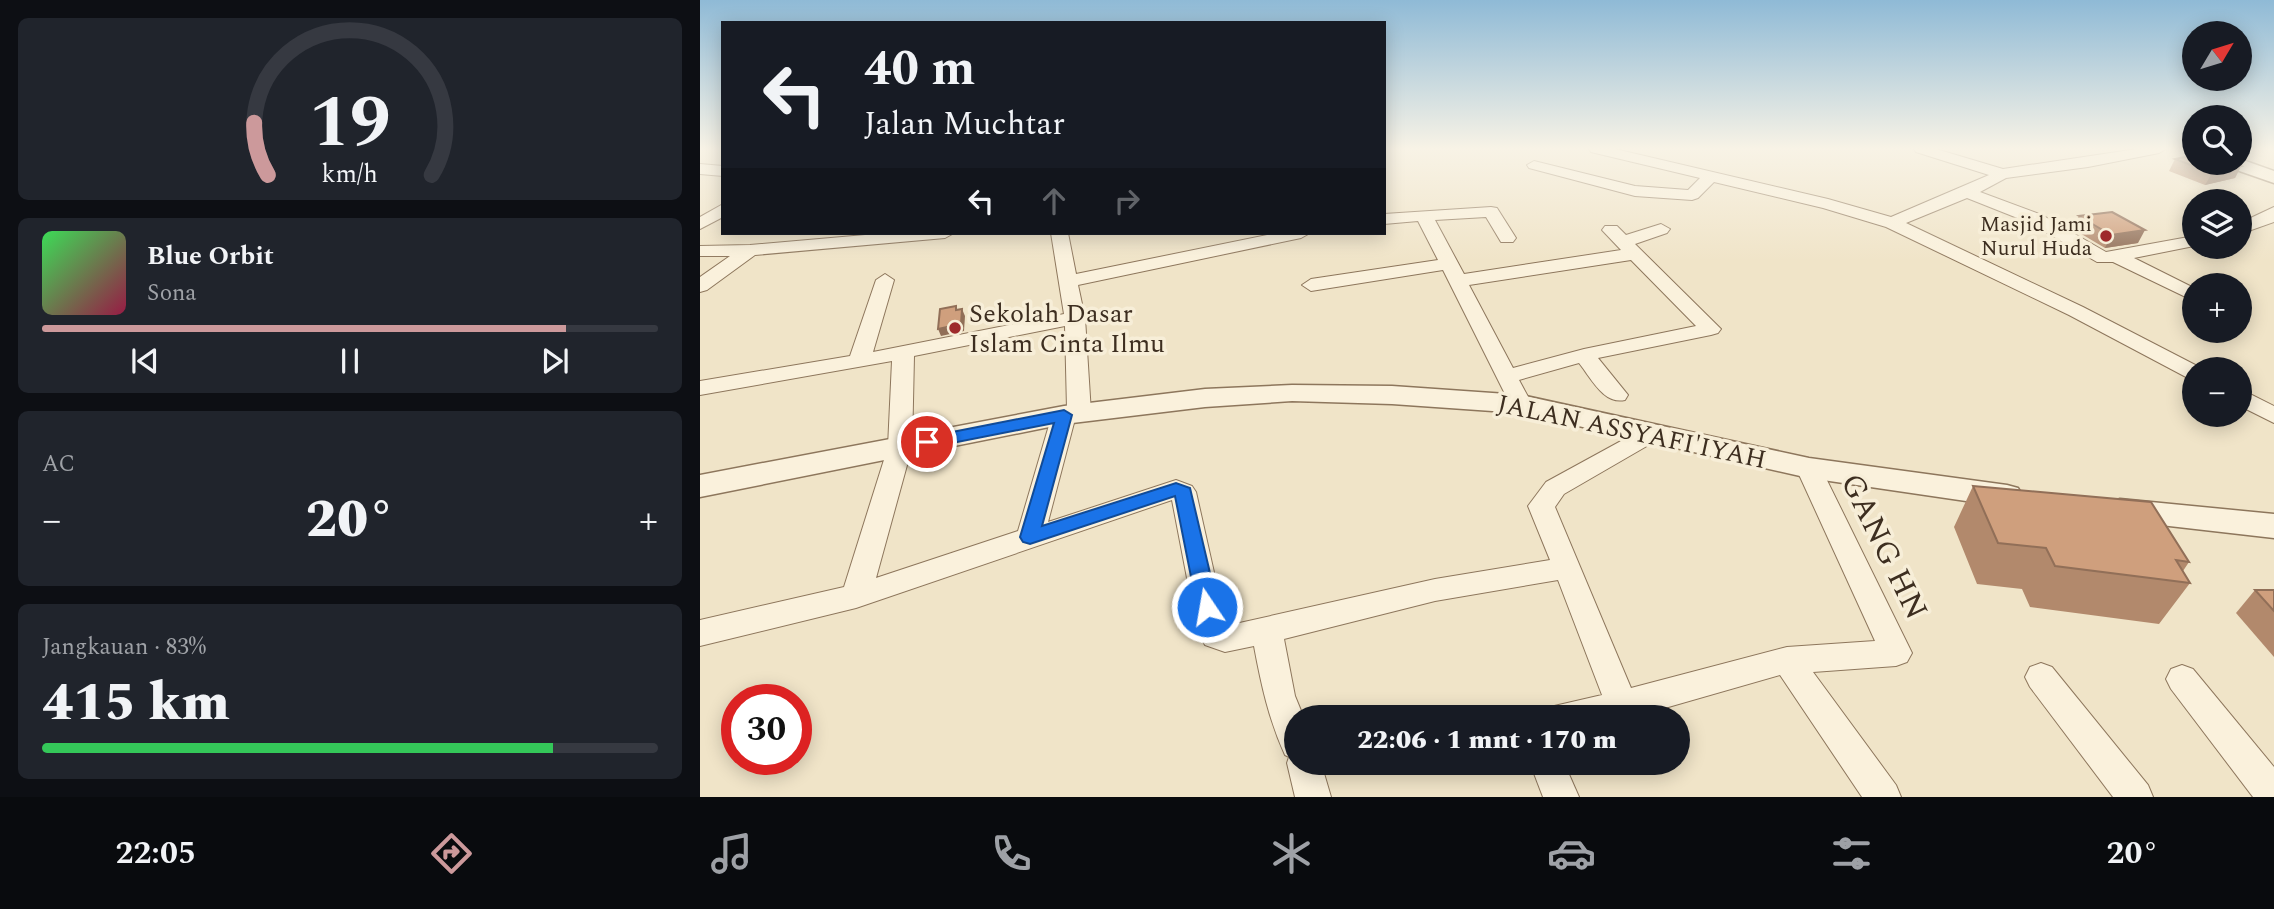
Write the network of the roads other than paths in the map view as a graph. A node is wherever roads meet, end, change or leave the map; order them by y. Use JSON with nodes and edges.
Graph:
{"nodes":[{"id":1,"x":1619,"y":186,"type":"edge"},
{"id":2,"x":1701,"y":186,"type":"edge"},
{"id":3,"x":1747,"y":186,"type":"edge"},
{"id":4,"x":1978,"y":186,"type":"edge"},
{"id":5,"x":1967,"y":192,"type":"junction"},
{"id":6,"x":721,"y":210,"type":"edge"},
{"id":7,"x":2274,"y":212,"type":"edge"},
{"id":8,"x":1423,"y":216,"type":"junction"},
{"id":9,"x":1386,"y":219,"type":"edge"},
{"id":10,"x":1892,"y":223,"type":"junction"},
{"id":11,"x":700,"y":224,"type":"edge"},
{"id":12,"x":2252,"y":224,"type":"edge"},
{"id":13,"x":1661,"y":229,"type":"dead end"},
{"id":14,"x":922,"y":235,"type":"edge"},
{"id":15,"x":1062,"y":235,"type":"edge"},
{"id":16,"x":1291,"y":235,"type":"edge"},
{"id":17,"x":1507,"y":238,"type":"dead end"},
{"id":18,"x":1622,"y":242,"type":"junction"},
{"id":19,"x":2182,"y":244,"type":"edge"},
{"id":20,"x":750,"y":250,"type":"junction"},
{"id":21,"x":700,"y":251,"type":"edge"},
{"id":22,"x":2118,"y":257,"type":"junction"},
{"id":23,"x":1447,"y":264,"type":"junction"},
{"id":24,"x":885,"y":280,"type":"dead end"},
{"id":25,"x":1458,"y":281,"type":"junction"},
{"id":26,"x":1067,"y":282,"type":"junction"},
{"id":27,"x":1311,"y":285,"type":"dead end"},
{"id":28,"x":700,"y":286,"type":"edge"},
{"id":29,"x":2182,"y":289,"type":"edge"},
{"id":30,"x":1075,"y":318,"type":"junction"},
{"id":31,"x":903,"y":352,"type":"junction"},
{"id":32,"x":1584,"y":355,"type":"junction"},
{"id":33,"x":859,"y":361,"type":"junction"},
{"id":34,"x":2182,"y":366,"type":"edge"},
{"id":35,"x":1508,"y":376,"type":"junction"},
{"id":36,"x":700,"y":388,"type":"edge"},
{"id":37,"x":1616,"y":394,"type":"dead end"},
{"id":38,"x":2252,"y":403,"type":"edge"},
{"id":39,"x":1521,"y":404,"type":"junction"},
{"id":40,"x":1071,"y":414,"type":"junction"},
{"id":41,"x":2274,"y":416,"type":"edge"},
{"id":42,"x":1651,"y":434,"type":"junction"},
{"id":43,"x":900,"y":447,"type":"junction"},
{"id":44,"x":1809,"y":468,"type":"junction"},
{"id":45,"x":700,"y":486,"type":"edge"},
{"id":46,"x":2035,"y":500,"type":"edge"},
{"id":47,"x":2090,"y":508,"type":"edge"},
{"id":48,"x":2274,"y":526,"type":"edge"},
{"id":49,"x":1030,"y":537,"type":"junction"},
{"id":50,"x":1567,"y":568,"type":"junction"},
{"id":51,"x":856,"y":596,"type":"junction"},
{"id":52,"x":1267,"y":631,"type":"junction"},
{"id":53,"x":700,"y":633,"type":"edge"},
{"id":54,"x":1787,"y":660,"type":"junction"},
{"id":55,"x":2041,"y":677,"type":"dead end"},
{"id":56,"x":2182,"y":679,"type":"dead end"},
{"id":57,"x":1622,"y":705,"type":"joint"},
{"id":58,"x":1284,"y":709,"type":"edge"},
{"id":59,"x":1307,"y":775,"type":"edge"},
{"id":60,"x":1552,"y":775,"type":"edge"},
{"id":61,"x":2274,"y":795,"type":"edge"},
{"id":62,"x":1313,"y":797,"type":"edge"},
{"id":63,"x":1560,"y":797,"type":"edge"},
{"id":64,"x":1883,"y":797,"type":"edge"},
{"id":65,"x":2135,"y":797,"type":"edge"}],
"edges":[{"from":1,"to":2,"type":"street"},
{"from":3,"to":10,"type":"street"},
{"from":4,"to":5,"type":"street"},
{"from":5,"to":10,"type":"street"},
{"from":5,"to":22,"type":"street"},
{"from":6,"to":11,"type":"street"},
{"from":7,"to":12,"type":"street"},
{"from":8,"to":9,"type":"street"},
{"from":8,"to":17,"type":"street"},
{"from":8,"to":23,"type":"street"},
{"from":10,"to":34,"type":"street"},
{"from":13,"to":18,"type":"street"},
{"from":14,"to":20,"type":"street"},
{"from":15,"to":26,"type":"street"},
{"from":16,"to":26,"type":"street"},
{"from":18,"to":25,"type":"street"},
{"from":18,"to":32,"type":"street"},
{"from":19,"to":22,"type":"street"},
{"from":20,"to":21,"type":"street"},
{"from":20,"to":28,"type":"street"},
{"from":22,"to":29,"type":"street"},
{"from":23,"to":25,"type":"street"},
{"from":23,"to":27,"type":"street"},
{"from":24,"to":33,"type":"street"},
{"from":25,"to":35,"type":"street"},
{"from":26,"to":30,"type":"street"},
{"from":30,"to":31,"type":"street"},
{"from":30,"to":40,"type":"street"},
{"from":31,"to":33,"type":"street"},
{"from":31,"to":43,"type":"street"},
{"from":32,"to":35,"type":"street"},
{"from":32,"to":37,"type":"street"},
{"from":33,"to":36,"type":"street"},
{"from":35,"to":39,"type":"street"},
{"from":38,"to":41,"type":"street"},
{"from":39,"to":40,"type":"street","name":"JALAN ASSYAFI'IYAH"},
{"from":39,"to":42,"type":"street","name":"JALAN ASSYAFI'IYAH"},
{"from":40,"to":43,"type":"street","name":"JALAN ASSYAFI'IYAH"},
{"from":40,"to":49,"type":"street"},
{"from":42,"to":44,"type":"street","name":"JALAN ASSYAFI'IYAH"},
{"from":42,"to":50,"type":"street"},
{"from":43,"to":45,"type":"street","name":"JALAN ASSYAFI'IYAH"},
{"from":43,"to":51,"type":"street"},
{"from":44,"to":46,"type":"street","name":"JALAN ASSYAFI'IYAH"},
{"from":44,"to":54,"type":"street","name":"GANG HN"},
{"from":47,"to":48,"type":"street"},
{"from":49,"to":51,"type":"street"},
{"from":49,"to":52,"type":"street"},
{"from":50,"to":52,"type":"street"},
{"from":50,"to":57,"type":"street"},
{"from":51,"to":53,"type":"street"},
{"from":52,"to":58,"type":"street"},
{"from":54,"to":57,"type":"street"},
{"from":54,"to":64,"type":"street"},
{"from":55,"to":65,"type":"street"},
{"from":56,"to":61,"type":"street"},
{"from":59,"to":62,"type":"street"},
{"from":60,"to":63,"type":"street"}]}
